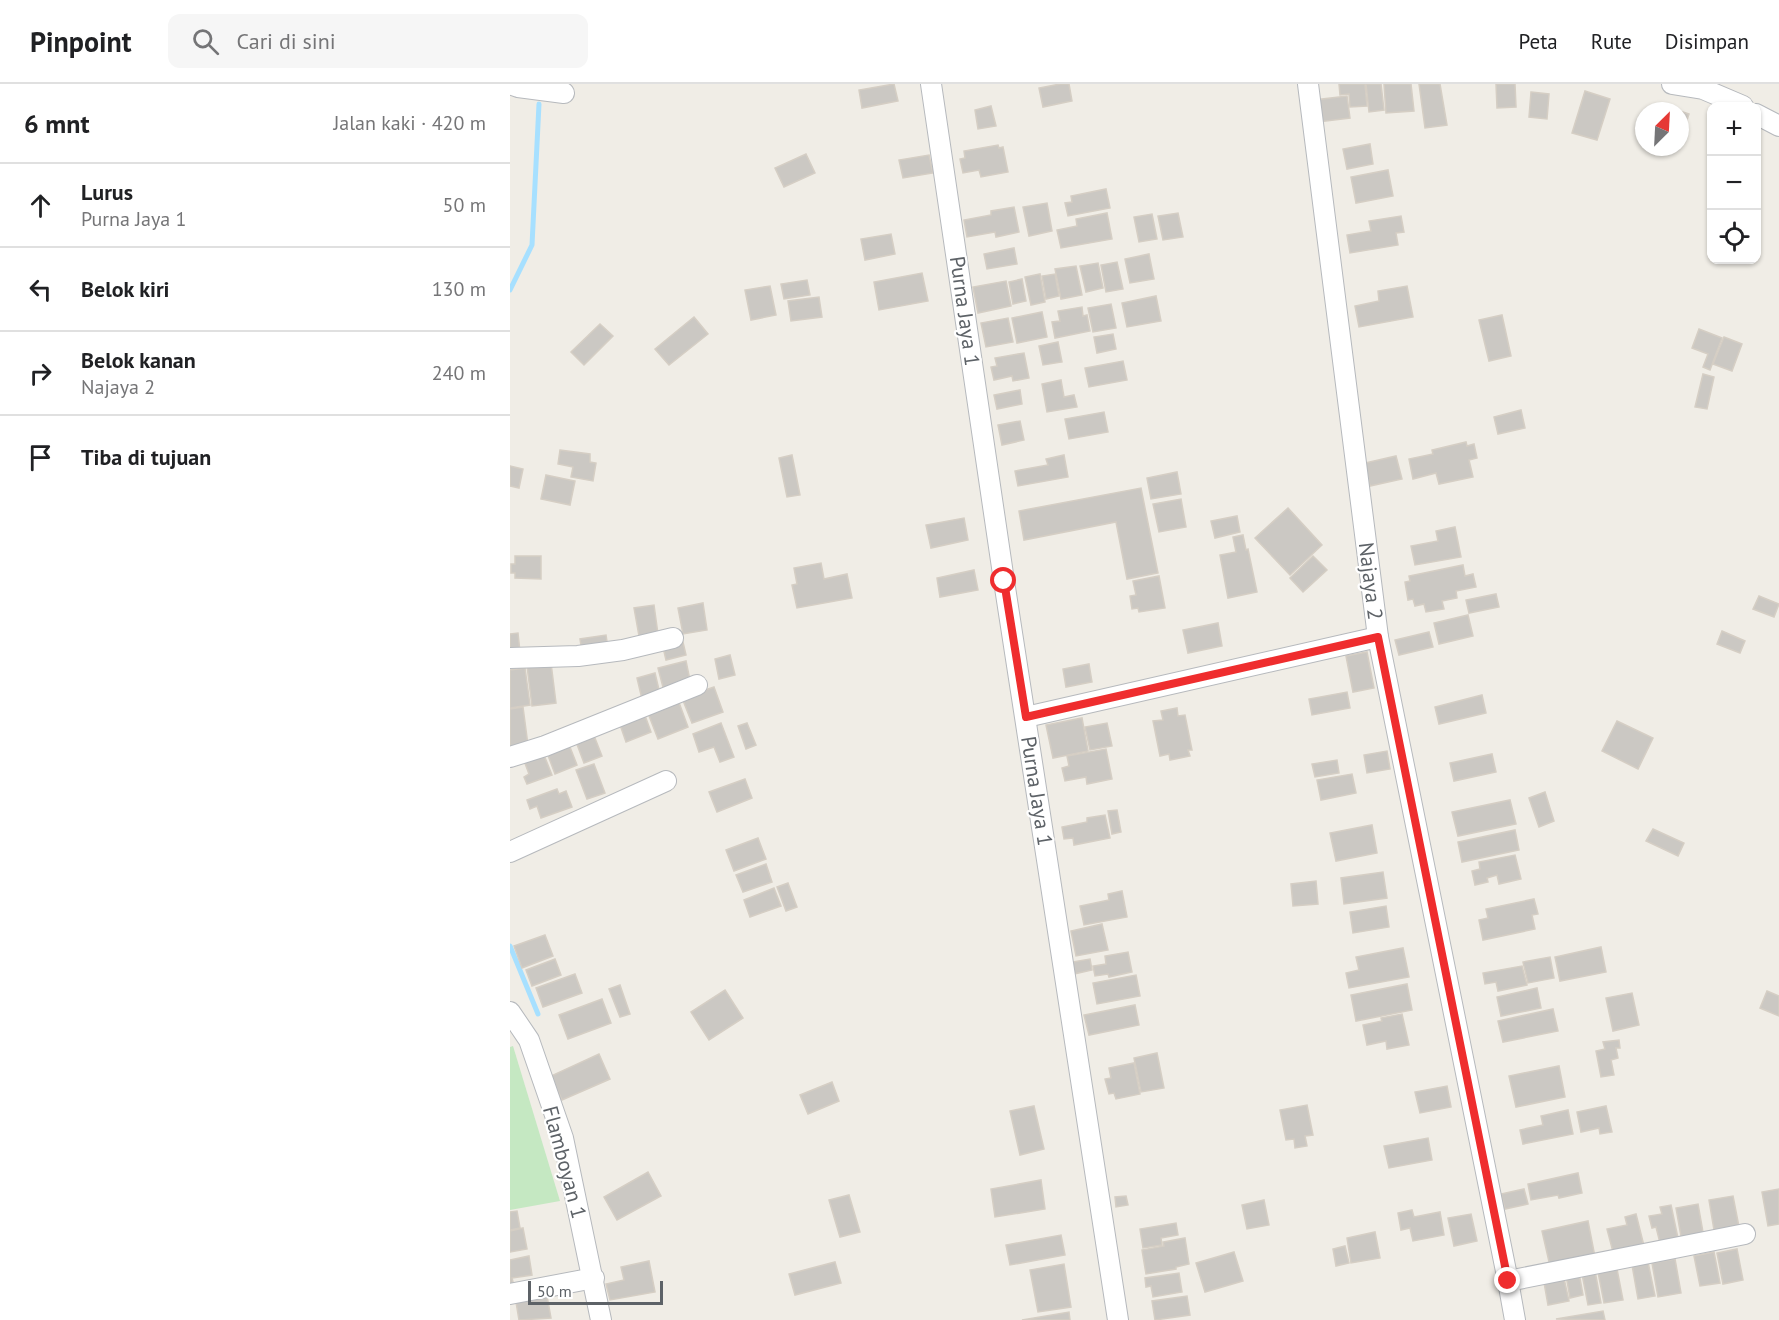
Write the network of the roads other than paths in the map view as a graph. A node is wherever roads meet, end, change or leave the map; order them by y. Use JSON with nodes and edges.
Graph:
{"nodes":[{"id":1,"x":931,"y":84,"type":"edge"},
{"id":2,"x":1308,"y":84,"type":"edge"},
{"id":3,"x":1672,"y":84,"type":"edge"},
{"id":4,"x":521,"y":87,"type":"edge"},
{"id":5,"x":564,"y":93,"type":"dead end"},
{"id":6,"x":1734,"y":102,"type":"edge"},
{"id":7,"x":1761,"y":117,"type":"edge"},
{"id":8,"x":1779,"y":126,"type":"edge"},
{"id":9,"x":1378,"y":637,"type":"junction"},
{"id":10,"x":673,"y":638,"type":"dead end"},
{"id":11,"x":510,"y":658,"type":"edge"},
{"id":12,"x":697,"y":685,"type":"dead end"},
{"id":13,"x":1026,"y":717,"type":"junction"},
{"id":14,"x":510,"y":756,"type":"edge"},
{"id":15,"x":666,"y":781,"type":"dead end"},
{"id":16,"x":510,"y":852,"type":"edge"},
{"id":17,"x":510,"y":1012,"type":"edge"},
{"id":18,"x":1745,"y":1234,"type":"dead end"},
{"id":19,"x":594,"y":1278,"type":"junction"},
{"id":20,"x":1508,"y":1281,"type":"junction"},
{"id":21,"x":510,"y":1294,"type":"edge"},
{"id":22,"x":601,"y":1320,"type":"edge"},
{"id":23,"x":1119,"y":1320,"type":"edge"},
{"id":24,"x":1515,"y":1320,"type":"edge"}],
"edges":[{"from":1,"to":13,"type":"street","name":"Purna Jaya 1"},
{"from":2,"to":9,"type":"street","name":"Najaya 2"},
{"from":3,"to":6,"type":"street"},
{"from":4,"to":5,"type":"street"},
{"from":7,"to":8,"type":"street"},
{"from":9,"to":13,"type":"street"},
{"from":9,"to":20,"type":"street","name":"Najaya 2"},
{"from":10,"to":11,"type":"street"},
{"from":12,"to":14,"type":"street"},
{"from":13,"to":23,"type":"street","name":"Purna Jaya 1"},
{"from":15,"to":16,"type":"street"},
{"from":17,"to":19,"type":"street","name":"Flamboyan 1"},
{"from":18,"to":20,"type":"street"},
{"from":19,"to":21,"type":"street"},
{"from":19,"to":22,"type":"street","name":"Flamboyan 1"},
{"from":20,"to":24,"type":"street","name":"Najaya 2"}]}
